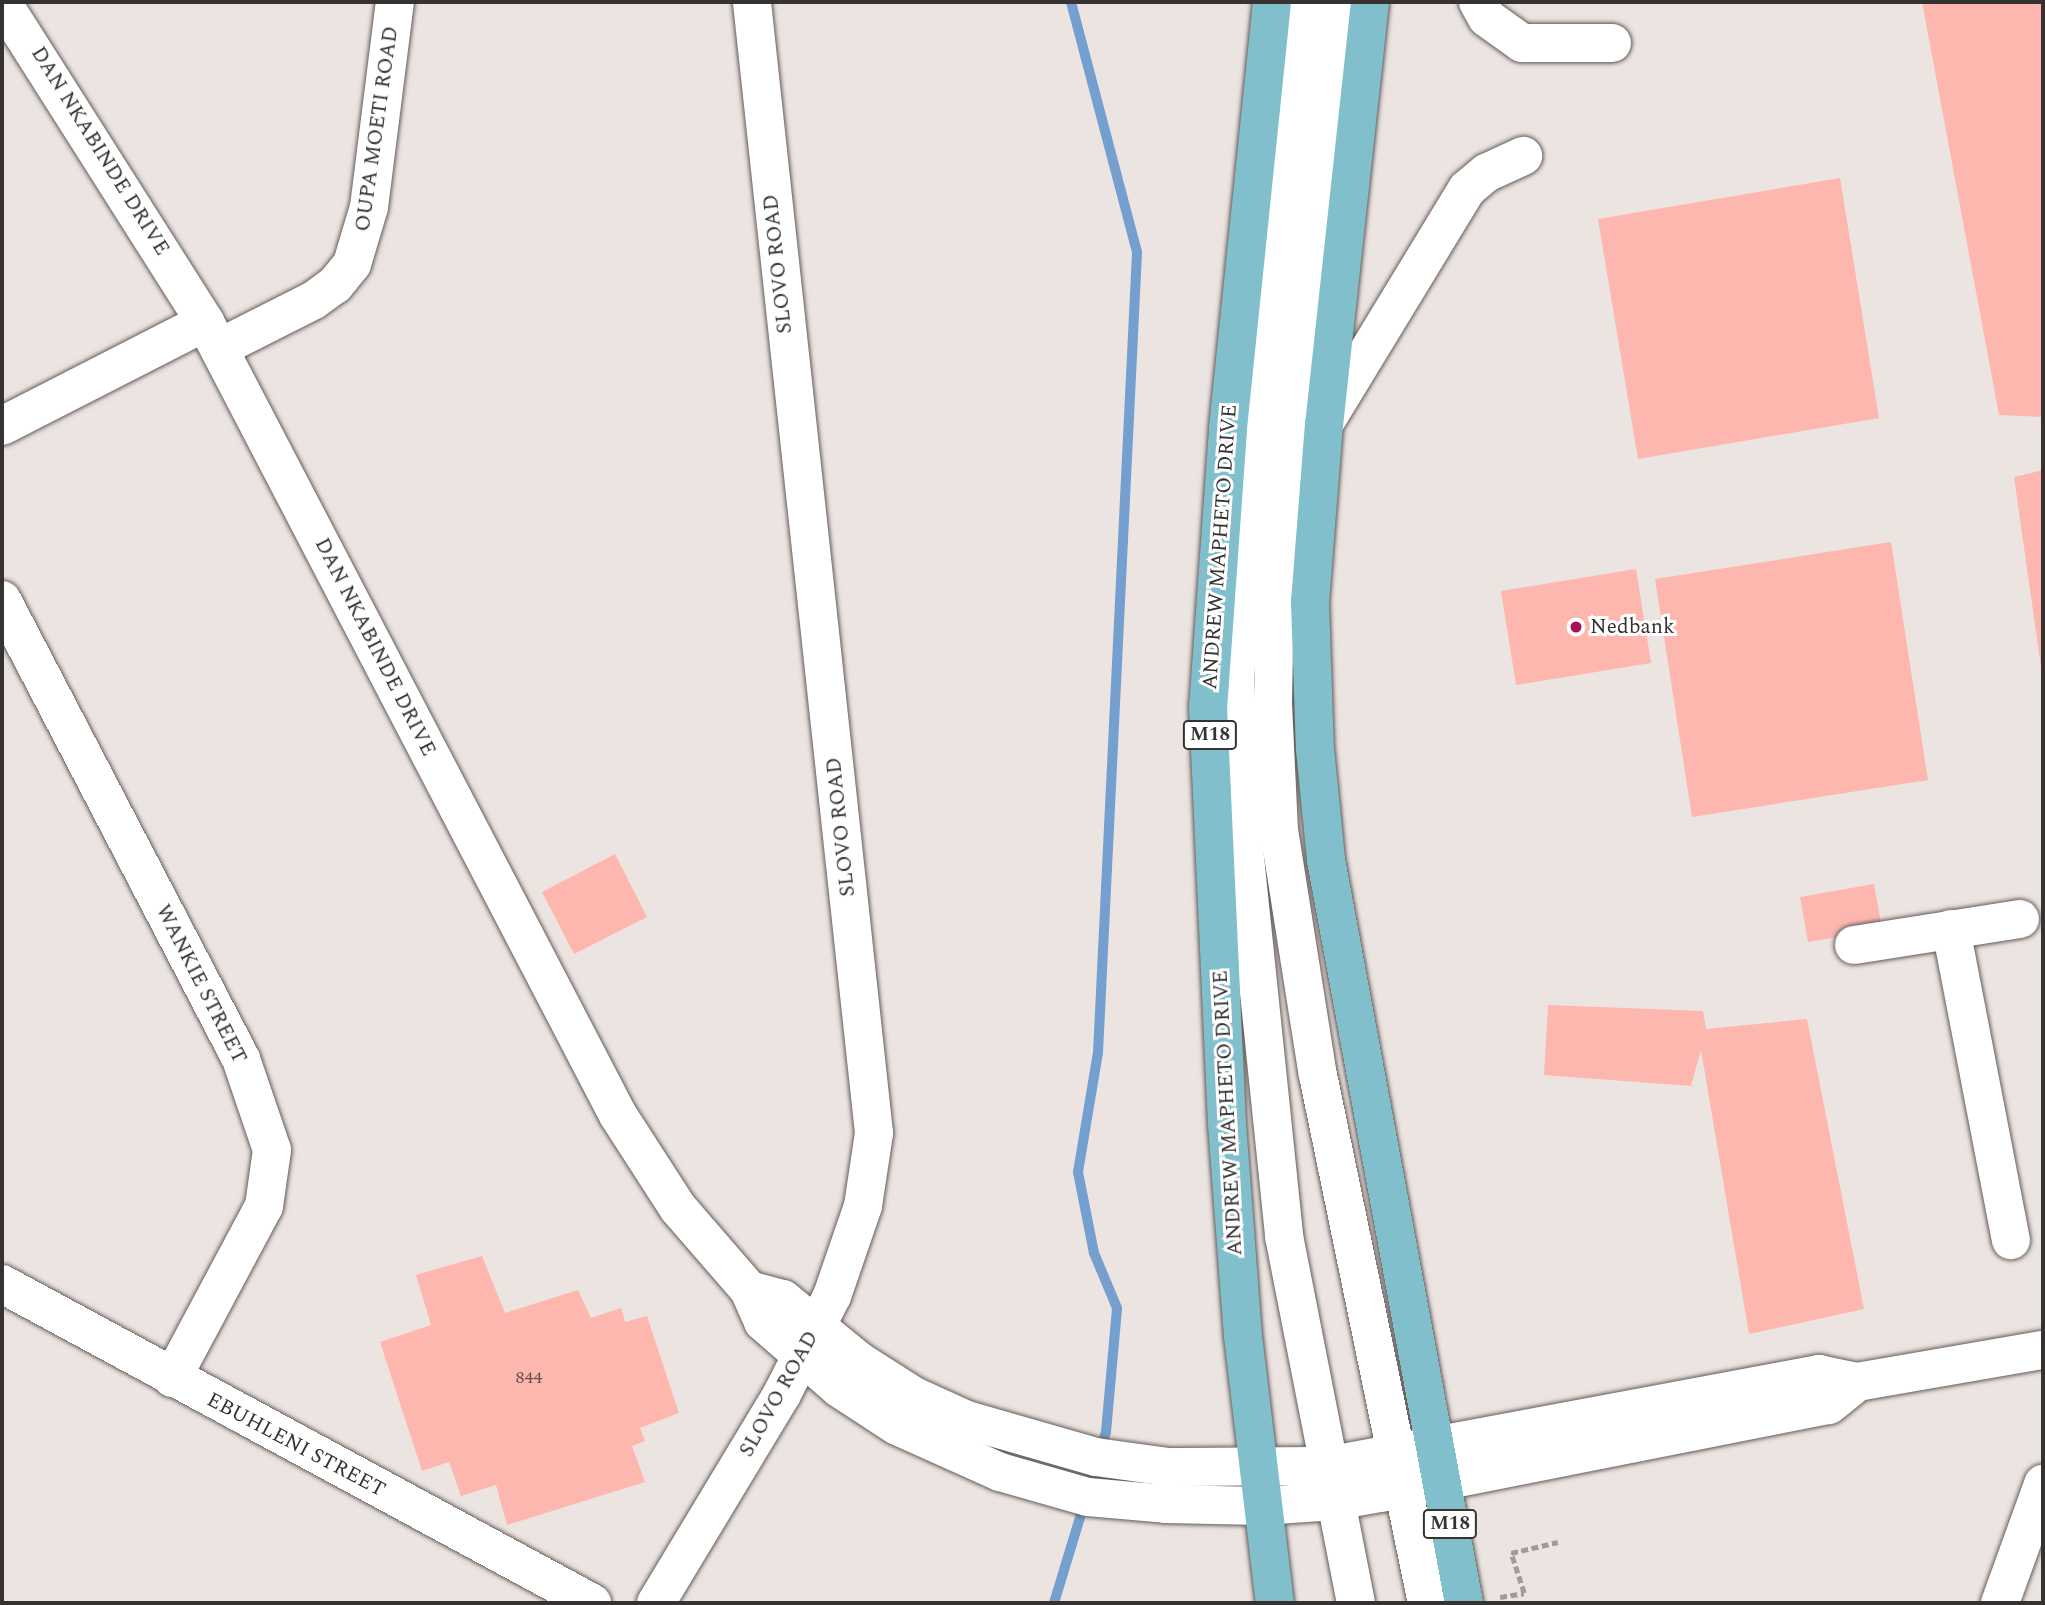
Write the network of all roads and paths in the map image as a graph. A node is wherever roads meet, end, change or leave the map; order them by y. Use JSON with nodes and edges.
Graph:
{"nodes":[{"id":1,"x":2,"y":2,"type":"edge"},
{"id":2,"x":395,"y":2,"type":"edge"},
{"id":3,"x":752,"y":2,"type":"edge"},
{"id":4,"x":1272,"y":2,"type":"edge"},
{"id":5,"x":1303,"y":2,"type":"edge"},
{"id":6,"x":1333,"y":2,"type":"edge"},
{"id":7,"x":1370,"y":2,"type":"edge"},
{"id":8,"x":1478,"y":2,"type":"edge"},
{"id":9,"x":1612,"y":43,"type":"dead end"},
{"id":10,"x":1523,"y":156,"type":"dead end"},
{"id":11,"x":212,"y":335,"type":"junction"},
{"id":12,"x":1324,"y":424,"type":"junction"},
{"id":13,"x":2,"y":426,"type":"edge"},
{"id":14,"x":2,"y":600,"type":"edge"},
{"id":15,"x":2020,"y":919,"type":"dead end"},
{"id":16,"x":1951,"y":929,"type":"junction"},
{"id":17,"x":1854,"y":945,"type":"dead end"},
{"id":18,"x":2011,"y":1240,"type":"dead end"},
{"id":19,"x":2,"y":1284,"type":"edge"},
{"id":20,"x":808,"y":1343,"type":"junction"},
{"id":21,"x":2043,"y":1350,"type":"edge"},
{"id":22,"x":172,"y":1378,"type":"junction"},
{"id":23,"x":1396,"y":1453,"type":"junction"},
{"id":24,"x":1439,"y":1463,"type":"junction"},
{"id":25,"x":1331,"y":1483,"type":"junction"},
{"id":26,"x":2043,"y":1483,"type":"edge"},
{"id":27,"x":1167,"y":1486,"type":"junction"},
{"id":28,"x":1260,"y":1488,"type":"junction"},
{"id":29,"x":1403,"y":1489,"type":"junction"},
{"id":30,"x":1558,"y":1542,"type":"dead end"},
{"id":31,"x":1477,"y":1601,"type":"edge"},
{"id":32,"x":592,"y":1603,"type":"edge"},
{"id":33,"x":656,"y":1603,"type":"edge"},
{"id":34,"x":1275,"y":1603,"type":"edge"},
{"id":35,"x":1356,"y":1603,"type":"edge"},
{"id":36,"x":1427,"y":1603,"type":"edge"},
{"id":37,"x":2000,"y":1603,"type":"edge"}],
"edges":[{"from":1,"to":11,"type":"street","name":"DAN NKABINDE DRIVE"},
{"from":2,"to":11,"type":"street","name":"OUPA MOETI ROAD"},
{"from":3,"to":20,"type":"street","name":"SLOVO ROAD"},
{"from":4,"to":28,"type":"main road","name":"ANDREW MAPHETO DRIVE","number":"M18"},
{"from":5,"to":25,"type":"street"},
{"from":6,"to":23,"type":"street"},
{"from":7,"to":12,"type":"main road","number":"M18"},
{"from":8,"to":9,"type":"street"},
{"from":10,"to":12,"type":"street"},
{"from":11,"to":13,"type":"street","name":"OUPA MOETI ROAD"},
{"from":11,"to":20,"type":"street","name":"DAN NKABINDE DRIVE"},
{"from":12,"to":24,"type":"main road","number":"M18"},
{"from":14,"to":22,"type":"street","name":"WANKIE STREET"},
{"from":15,"to":16,"type":"street"},
{"from":16,"to":17,"type":"street"},
{"from":16,"to":18,"type":"street"},
{"from":19,"to":22,"type":"street","name":"EBUHLENI STREET"},
{"from":20,"to":27,"type":"street","name":"DAN NKABINDE DRIVE"},
{"from":20,"to":27,"type":"street","name":"DAN NKABINDE DRIVE"},
{"from":20,"to":33,"type":"street","name":"SLOVO ROAD"},
{"from":21,"to":24,"type":"street"},
{"from":22,"to":32,"type":"street","name":"EBUHLENI STREET"},
{"from":23,"to":24,"type":"street","name":"DAN NKABINDE DRIVE"},
{"from":23,"to":25,"type":"street","name":"DAN NKABINDE DRIVE"},
{"from":23,"to":29,"type":"street"},
{"from":24,"to":29,"type":"street","name":"DAN NKABINDE DRIVE"},
{"from":24,"to":31,"type":"main road","number":"M18"},
{"from":25,"to":28,"type":"street","name":"DAN NKABINDE DRIVE"},
{"from":25,"to":29,"type":"street","name":"DAN NKABINDE DRIVE"},
{"from":25,"to":35,"type":"street"},
{"from":26,"to":37,"type":"street"},
{"from":27,"to":28,"type":"street","name":"DAN NKABINDE DRIVE"},
{"from":28,"to":34,"type":"main road","number":"M18"},
{"from":29,"to":36,"type":"street"},
{"from":30,"to":31,"type":"path"}]}
